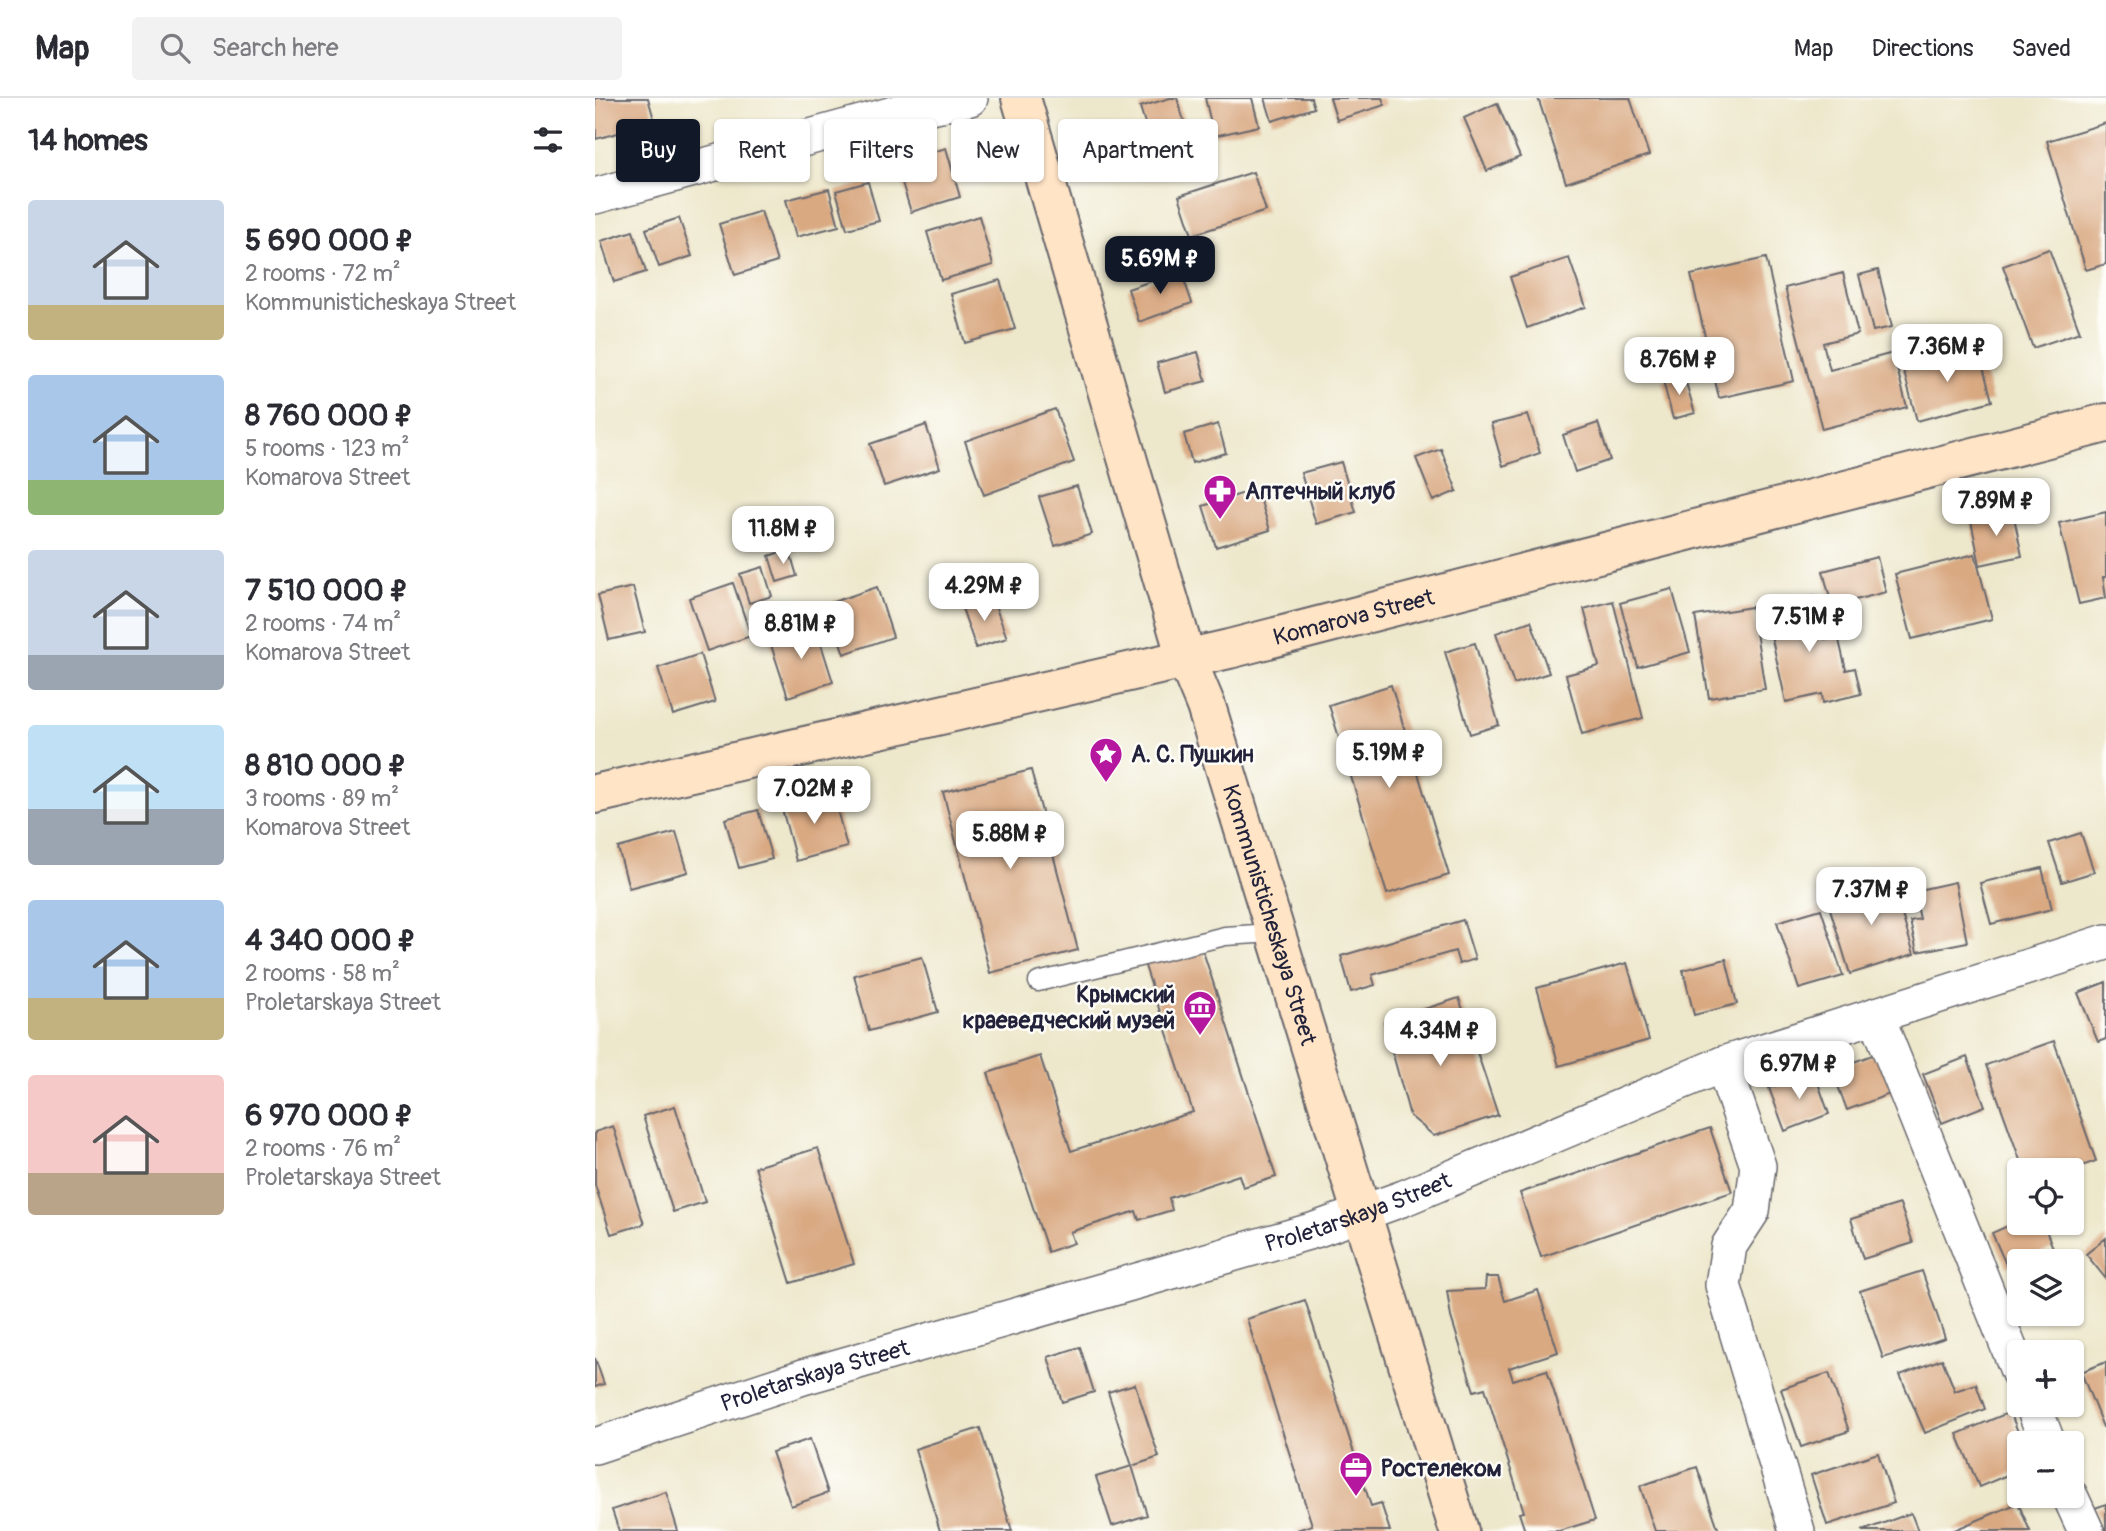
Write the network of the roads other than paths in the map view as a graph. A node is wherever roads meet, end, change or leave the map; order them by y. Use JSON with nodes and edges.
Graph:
{"nodes":[{"id":1,"x":970,"y":98,"type":"edge"},
{"id":2,"x":1021,"y":98,"type":"edge"},
{"id":3,"x":595,"y":197,"type":"edge"},
{"id":4,"x":2106,"y":423,"type":"edge"},
{"id":5,"x":1186,"y":658,"type":"junction"},
{"id":6,"x":595,"y":794,"type":"edge"},
{"id":7,"x":1273,"y":933,"type":"junction"},
{"id":8,"x":2106,"y":942,"type":"edge"},
{"id":9,"x":1038,"y":982,"type":"dead end"},
{"id":10,"x":1876,"y":1015,"type":"junction"},
{"id":11,"x":1723,"y":1064,"type":"junction"},
{"id":12,"x":1361,"y":1215,"type":"junction"},
{"id":13,"x":2007,"y":1343,"type":"edge"},
{"id":14,"x":595,"y":1446,"type":"edge"},
{"id":15,"x":2075,"y":1508,"type":"edge"},
{"id":16,"x":1459,"y":1531,"type":"edge"},
{"id":17,"x":1797,"y":1531,"type":"edge"},
{"id":18,"x":2086,"y":1531,"type":"edge"}],
"edges":[{"from":1,"to":3,"type":"street"},
{"from":2,"to":5,"type":"main road","name":"Kommunisticheskaya Street"},
{"from":4,"to":5,"type":"main road","name":"Komarova Street"},
{"from":5,"to":6,"type":"main road","name":"Komarova Street"},
{"from":5,"to":7,"type":"main road","name":"Kommunisticheskaya Street"},
{"from":7,"to":9,"type":"lane"},
{"from":7,"to":12,"type":"main road","name":"Kommunisticheskaya Street"},
{"from":8,"to":10,"type":"street","name":"Proletarskaya Street"},
{"from":10,"to":11,"type":"street","name":"Proletarskaya Street"},
{"from":10,"to":13,"type":"street"},
{"from":11,"to":12,"type":"street","name":"Proletarskaya Street"},
{"from":11,"to":17,"type":"street"},
{"from":12,"to":14,"type":"street","name":"Proletarskaya Street"},
{"from":12,"to":16,"type":"main road","name":"Kommunisticheskaya Street"},
{"from":15,"to":18,"type":"street"}]}
